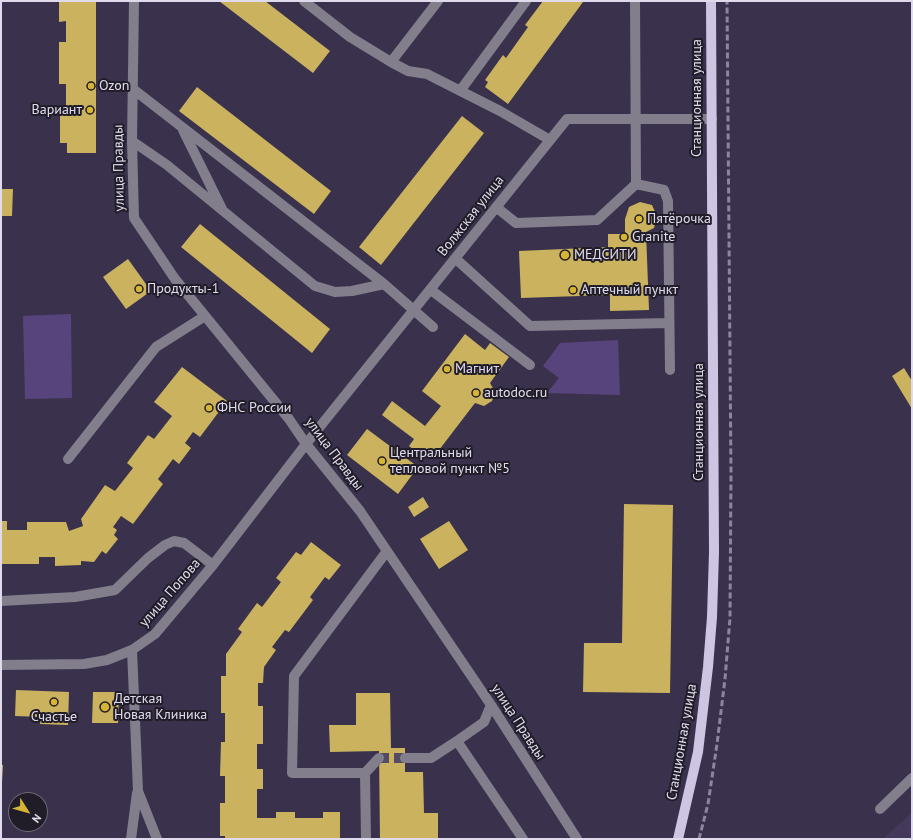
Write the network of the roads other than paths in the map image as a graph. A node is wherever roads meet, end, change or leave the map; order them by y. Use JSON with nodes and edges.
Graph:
{"nodes":[{"id":1,"x":134,"y":1,"type":"edge"},
{"id":2,"x":304,"y":1,"type":"edge"},
{"id":3,"x":438,"y":1,"type":"edge"},
{"id":4,"x":526,"y":1,"type":"edge"},
{"id":5,"x":635,"y":1,"type":"edge"},
{"id":6,"x":711,"y":1,"type":"edge"},
{"id":7,"x":391,"y":62,"type":"junction"},
{"id":8,"x":133,"y":89,"type":"junction"},
{"id":9,"x":460,"y":91,"type":"junction"},
{"id":10,"x":635,"y":119,"type":"junction"},
{"id":11,"x":712,"y":119,"type":"junction"},
{"id":12,"x":181,"y":127,"type":"junction"},
{"id":13,"x":550,"y":140,"type":"junction"},
{"id":14,"x":132,"y":141,"type":"junction"},
{"id":15,"x":636,"y":184,"type":"junction"},
{"id":16,"x":496,"y":207,"type":"junction"},
{"id":17,"x":224,"y":212,"type":"junction"},
{"id":18,"x":456,"y":259,"type":"junction"},
{"id":19,"x":384,"y":284,"type":"junction"},
{"id":20,"x":431,"y":290,"type":"junction"},
{"id":21,"x":414,"y":312,"type":"junction"},
{"id":22,"x":205,"y":316,"type":"junction"},
{"id":23,"x":669,"y":324,"type":"junction"},
{"id":24,"x":433,"y":327,"type":"dead end"},
{"id":25,"x":530,"y":365,"type":"dead end"},
{"id":26,"x":670,"y":370,"type":"dead end"},
{"id":27,"x":306,"y":444,"type":"junction"},
{"id":28,"x":68,"y":458,"type":"dead end"},
{"id":29,"x":387,"y":551,"type":"junction"},
{"id":30,"x":213,"y":565,"type":"junction"},
{"id":31,"x":1,"y":601,"type":"edge"},
{"id":32,"x":132,"y":650,"type":"junction"},
{"id":33,"x":1,"y":665,"type":"edge"},
{"id":34,"x":491,"y":705,"type":"junction"},
{"id":35,"x":457,"y":740,"type":"junction"},
{"id":36,"x":379,"y":758,"type":"dead end"},
{"id":37,"x":405,"y":758,"type":"tunnel mouth"},
{"id":38,"x":366,"y":773,"type":"junction"},
{"id":39,"x":912,"y":778,"type":"edge"},
{"id":40,"x":138,"y":791,"type":"junction"},
{"id":41,"x":880,"y":809,"type":"dead end"},
{"id":42,"x":132,"y":839,"type":"edge"},
{"id":43,"x":157,"y":839,"type":"edge"},
{"id":44,"x":366,"y":839,"type":"edge"},
{"id":45,"x":523,"y":839,"type":"edge"},
{"id":46,"x":577,"y":839,"type":"edge"},
{"id":47,"x":678,"y":839,"type":"edge"}],
"edges":[{"from":1,"to":8,"type":"street","name":"улица Правды"},
{"from":2,"to":7,"type":"street"},
{"from":3,"to":7,"type":"street"},
{"from":4,"to":9,"type":"street"},
{"from":5,"to":10,"type":"street"},
{"from":6,"to":11,"type":"main road","name":"Станционная улица"},
{"from":7,"to":9,"type":"street"},
{"from":8,"to":12,"type":"street"},
{"from":8,"to":14,"type":"street","name":"улица Правды"},
{"from":9,"to":13,"type":"street"},
{"from":10,"to":11,"type":"street","name":"Волжская улица"},
{"from":10,"to":13,"type":"street","name":"Волжская улица"},
{"from":10,"to":15,"type":"street"},
{"from":11,"to":47,"type":"main road","name":"Станционная улица"},
{"from":12,"to":17,"type":"street"},
{"from":12,"to":19,"type":"street"},
{"from":13,"to":16,"type":"street","name":"Волжская улица"},
{"from":14,"to":17,"type":"street"},
{"from":14,"to":22,"type":"street","name":"улица Правды"},
{"from":15,"to":16,"type":"street"},
{"from":15,"to":23,"type":"street"},
{"from":16,"to":18,"type":"street","name":"Волжская улица"},
{"from":17,"to":19,"type":"street"},
{"from":18,"to":20,"type":"street","name":"Волжская улица"},
{"from":18,"to":23,"type":"street"},
{"from":19,"to":21,"type":"street"},
{"from":20,"to":21,"type":"street","name":"Волжская улица"},
{"from":20,"to":25,"type":"street"},
{"from":21,"to":24,"type":"street"},
{"from":21,"to":27,"type":"street","name":"Волжская улица"},
{"from":22,"to":27,"type":"street","name":"улица Правды"},
{"from":22,"to":28,"type":"street"},
{"from":23,"to":26,"type":"street"},
{"from":27,"to":29,"type":"street","name":"улица Правды"},
{"from":27,"to":30,"type":"street","name":"улица Попова"},
{"from":29,"to":34,"type":"street","name":"улица Правды"},
{"from":29,"to":38,"type":"street"},
{"from":30,"to":31,"type":"street"},
{"from":30,"to":32,"type":"street","name":"улица Попова"},
{"from":32,"to":33,"type":"street","name":"улица Попова"},
{"from":32,"to":40,"type":"street"},
{"from":34,"to":35,"type":"street"},
{"from":34,"to":46,"type":"street","name":"улица Правды"},
{"from":35,"to":37,"type":"street"},
{"from":35,"to":45,"type":"street"},
{"from":36,"to":38,"type":"street"},
{"from":38,"to":44,"type":"street"},
{"from":39,"to":41,"type":"street"},
{"from":40,"to":42,"type":"street"},
{"from":40,"to":43,"type":"street"}]}
